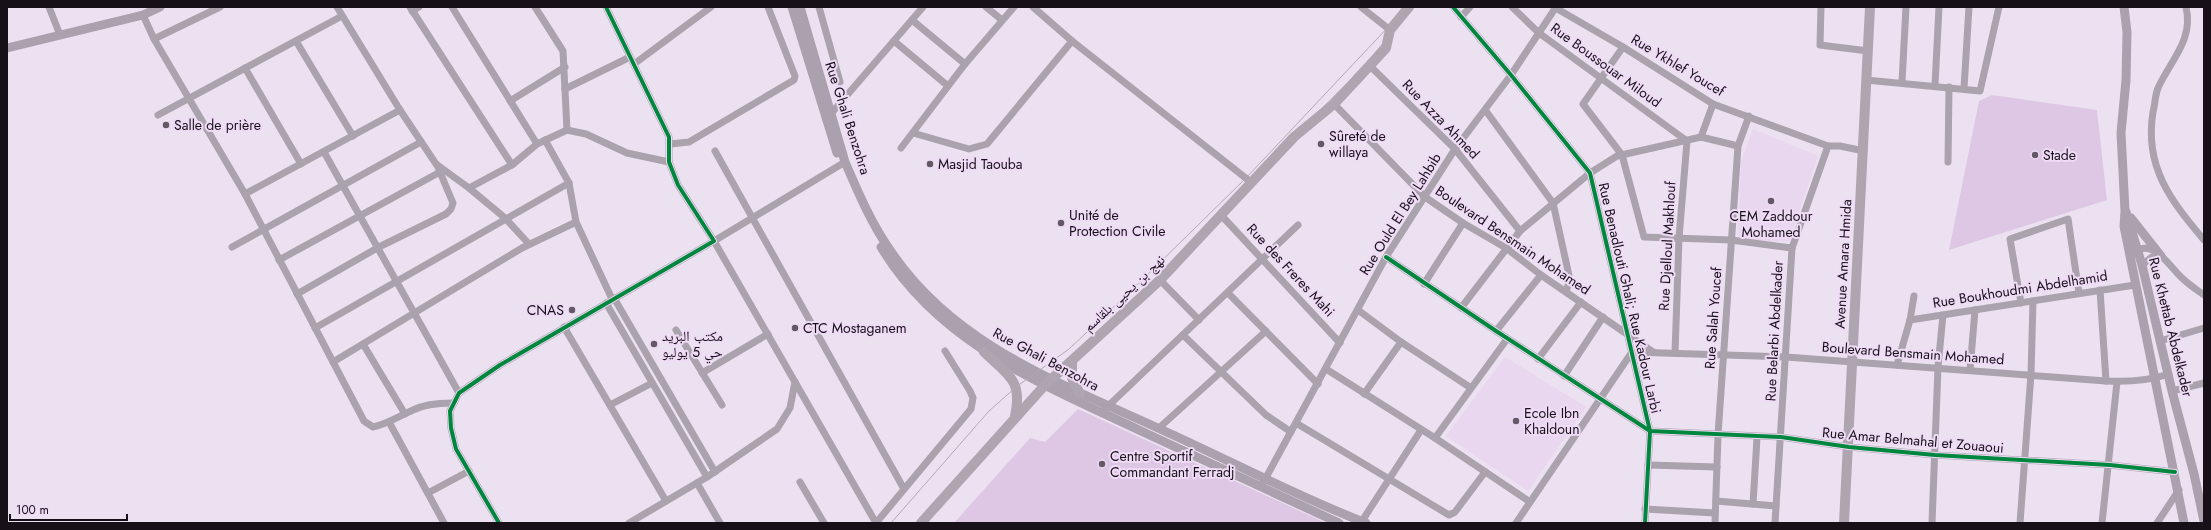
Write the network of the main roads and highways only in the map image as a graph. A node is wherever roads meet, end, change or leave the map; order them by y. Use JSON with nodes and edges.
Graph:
{"nodes":[{"id":1,"x":160,"y":7,"type":"edge"},
{"id":2,"x":792,"y":7,"type":"edge"},
{"id":3,"x":800,"y":7,"type":"edge"},
{"id":4,"x":1409,"y":7,"type":"edge"},
{"id":5,"x":1416,"y":7,"type":"edge"},
{"id":6,"x":1870,"y":7,"type":"edge"},
{"id":7,"x":2124,"y":7,"type":"edge"},
{"id":8,"x":1390,"y":30,"type":"junction"},
{"id":9,"x":7,"y":48,"type":"edge"},
{"id":10,"x":828,"y":117,"type":"junction"},
{"id":11,"x":843,"y":164,"type":"junction"},
{"id":12,"x":2125,"y":211,"type":"junction"},
{"id":13,"x":2161,"y":256,"type":"road end"},
{"id":14,"x":984,"y":352,"type":"junction"},
{"id":15,"x":1072,"y":361,"type":"junction"},
{"id":16,"x":1048,"y":383,"type":"junction"},
{"id":17,"x":1080,"y":394,"type":"junction"},
{"id":18,"x":1105,"y":409,"type":"junction"},
{"id":19,"x":1015,"y":417,"type":"junction"},
{"id":20,"x":1263,"y":483,"type":"junction"},
{"id":21,"x":2204,"y":521,"type":"edge"},
{"id":22,"x":1364,"y":522,"type":"edge"},
{"id":23,"x":921,"y":523,"type":"edge"},
{"id":24,"x":1339,"y":523,"type":"edge"},
{"id":25,"x":1844,"y":523,"type":"edge"},
{"id":26,"x":2184,"y":523,"type":"edge"}],
"edges":[{"from":1,"to":9,"type":"main road"},
{"from":2,"to":10,"type":"main road","name":"Rue Ghali Benzohra"},
{"from":3,"to":10,"type":"main road","name":"Rue Ghali Benzohra"},
{"from":4,"to":8,"type":"main road","name":"نهج بن يحيى بلقاسم"},
{"from":5,"to":8,"type":"main road"},
{"from":6,"to":25,"type":"main road","name":"Avenue Amara Hmida"},
{"from":7,"to":12,"type":"main road","name":"Rue Khettab Abdelkader"},
{"from":8,"to":15,"type":"main road","name":"نهج بن يحيى بلقاسم"},
{"from":10,"to":11,"type":"main road","name":"Rue Ghali Benzohra"},
{"from":11,"to":14,"type":"main road","name":"Rue Ghali Benzohra"},
{"from":11,"to":16,"type":"main road","name":"Rue Ghali Benzohra"},
{"from":12,"to":13,"type":"main road"},
{"from":12,"to":21,"type":"main road","name":"Rue Khettab Abdelkader"},
{"from":12,"to":26,"type":"main road","name":"Rue Khettab Abdelkader"},
{"from":14,"to":16,"type":"main road","name":"Rue Ghali Benzohra"},
{"from":14,"to":19,"type":"main road"},
{"from":15,"to":16,"type":"main road","name":"نهج بن يحيى بلقاسم"},
{"from":15,"to":17,"type":"main road"},
{"from":16,"to":17,"type":"main road","name":"Rue Ghali Benzohra"},
{"from":16,"to":18,"type":"main road","name":"Rue Ghali Benzohra"},
{"from":16,"to":19,"type":"main road","name":"نهج بن يحيى بلقاسم"},
{"from":17,"to":18,"type":"main road","name":"Rue Ghali Benzohra"},
{"from":18,"to":20,"type":"main road","name":"Rue Ghali Benzohra"},
{"from":18,"to":20,"type":"main road","name":"Rue Ghali Benzohra"},
{"from":19,"to":23,"type":"main road","name":"نهج بن يحيى بلقاسم"},
{"from":20,"to":22,"type":"main road","name":"Rue Ghali Benzohra"},
{"from":20,"to":24,"type":"main road","name":"Rue Ghali Benzohra"}]}
